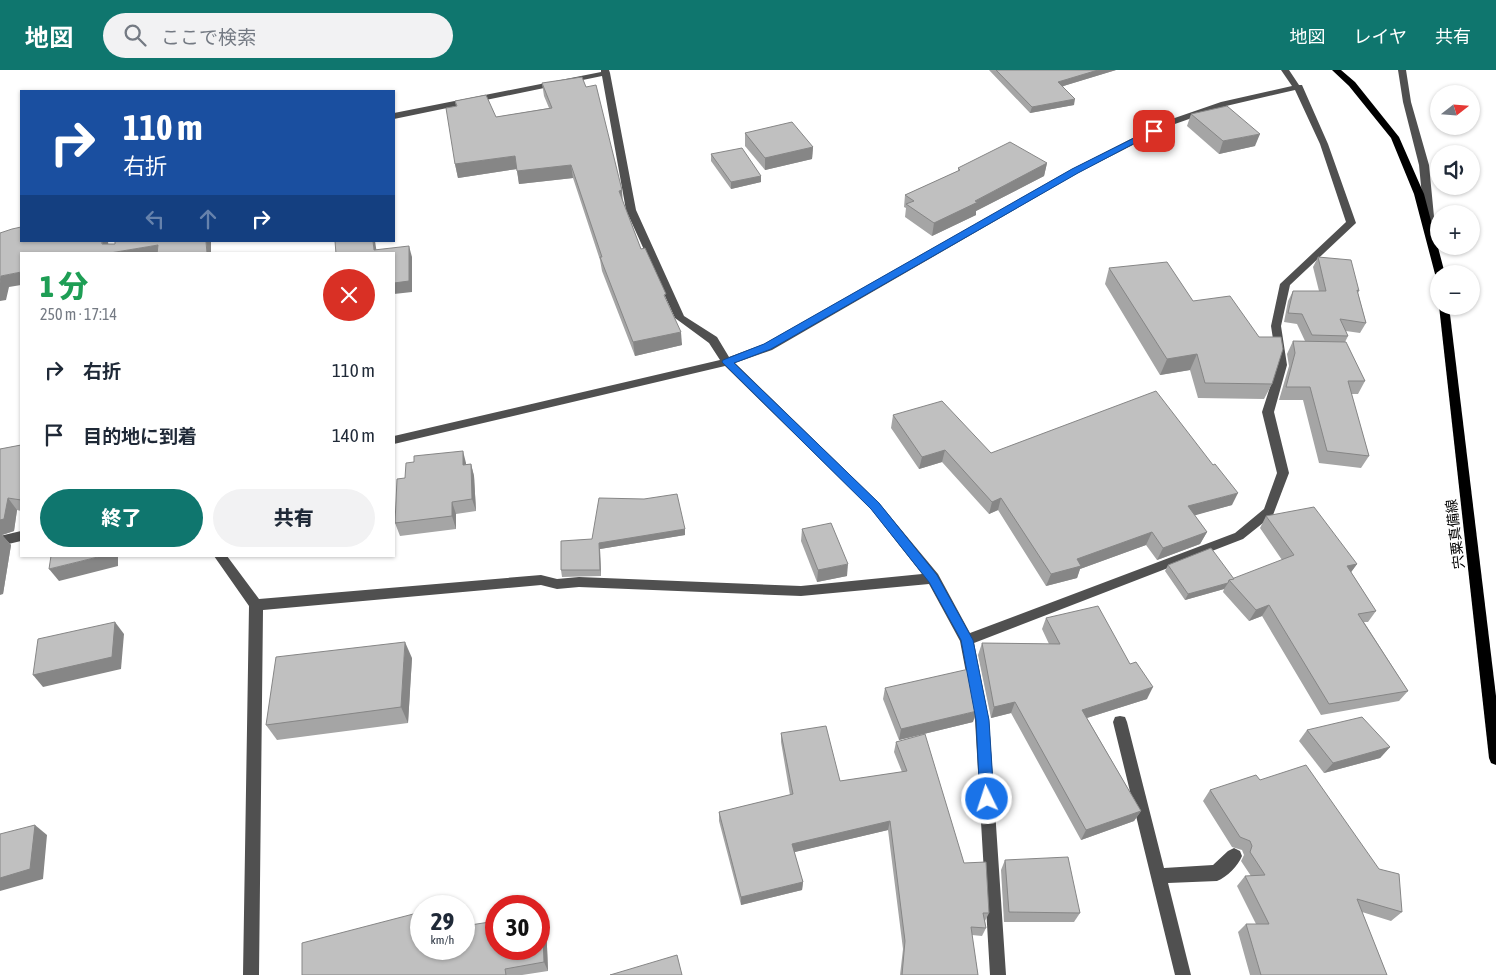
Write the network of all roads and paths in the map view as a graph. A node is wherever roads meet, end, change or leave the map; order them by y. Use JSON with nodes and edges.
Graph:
{"nodes":[{"id":1,"x":1286,"y":70,"type":"edge"},
{"id":2,"x":1336,"y":70,"type":"edge"},
{"id":3,"x":1402,"y":70,"type":"edge"},
{"id":4,"x":605,"y":72,"type":"edge"},
{"id":5,"x":1298,"y":87,"type":"junction"},
{"id":6,"x":395,"y":116,"type":"edge"},
{"id":7,"x":1430,"y":228,"type":"edge"},
{"id":8,"x":1430,"y":234,"type":"edge"},
{"id":9,"x":1445,"y":315,"type":"edge"},
{"id":10,"x":727,"y":362,"type":"junction"},
{"id":11,"x":395,"y":440,"type":"edge"},
{"id":12,"x":20,"y":536,"type":"edge"},
{"id":13,"x":0,"y":541,"type":"edge"},
{"id":14,"x":221,"y":557,"type":"edge"},
{"id":15,"x":933,"y":578,"type":"junction"},
{"id":16,"x":256,"y":605,"type":"junction"},
{"id":17,"x":967,"y":640,"type":"junction"},
{"id":18,"x":1120,"y":722,"type":"dead end"},
{"id":19,"x":1496,"y":758,"type":"edge"},
{"id":20,"x":1234,"y":856,"type":"dead end"},
{"id":21,"x":1158,"y":876,"type":"junction"},
{"id":22,"x":251,"y":975,"type":"edge"},
{"id":23,"x":998,"y":975,"type":"edge"},
{"id":24,"x":1183,"y":975,"type":"edge"}],
"edges":[{"from":1,"to":5,"type":"street"},
{"from":2,"to":8,"type":"main road"},
{"from":3,"to":7,"type":"street"},
{"from":4,"to":6,"type":"street"},
{"from":4,"to":10,"type":"street"},
{"from":5,"to":10,"type":"street"},
{"from":5,"to":17,"type":"street"},
{"from":9,"to":19,"type":"main road","name":"宍粟真備線"},
{"from":10,"to":11,"type":"street"},
{"from":10,"to":15,"type":"street"},
{"from":12,"to":13,"type":"street"},
{"from":14,"to":16,"type":"street"},
{"from":15,"to":16,"type":"street"},
{"from":15,"to":17,"type":"street"},
{"from":16,"to":22,"type":"street"},
{"from":17,"to":23,"type":"street"},
{"from":18,"to":21,"type":"street"},
{"from":20,"to":21,"type":"street"},
{"from":21,"to":24,"type":"street"}]}
